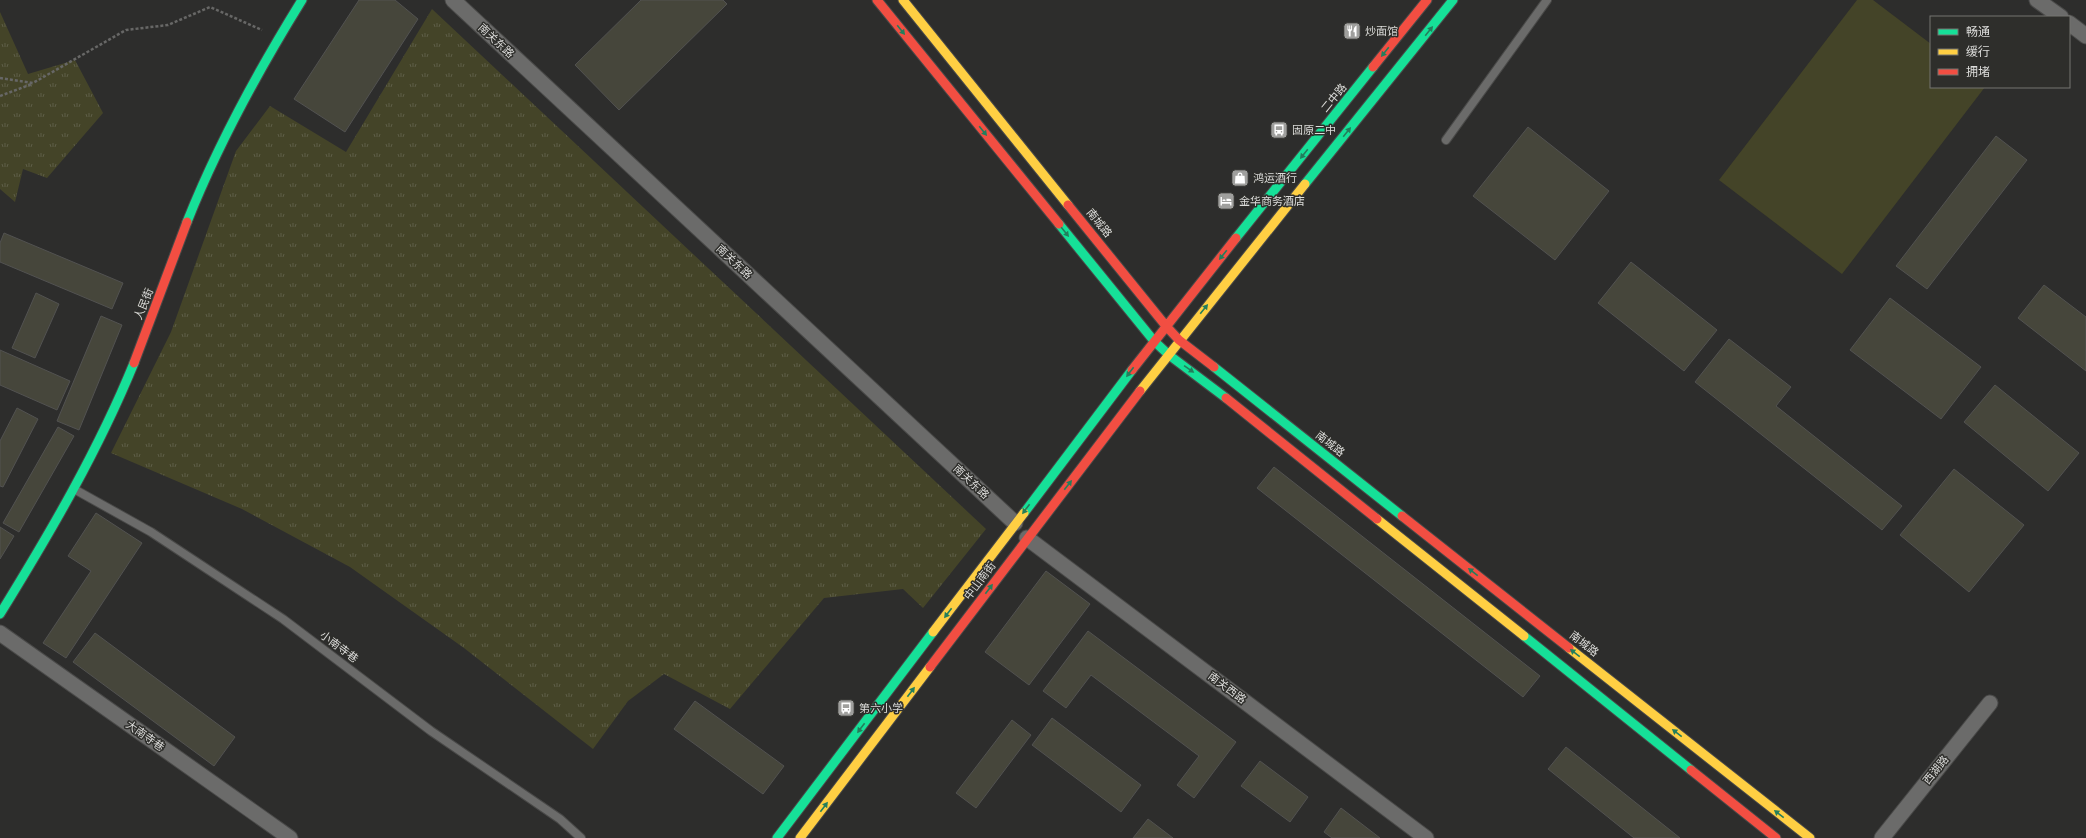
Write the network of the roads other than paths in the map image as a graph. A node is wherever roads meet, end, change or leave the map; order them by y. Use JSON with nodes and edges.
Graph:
{"nodes":[{"id":1,"x":302,"y":0,"type":"edge"},
{"id":2,"x":452,"y":0,"type":"edge"},
{"id":3,"x":877,"y":0,"type":"edge"},
{"id":4,"x":903,"y":0,"type":"edge"},
{"id":5,"x":1427,"y":0,"type":"edge"},
{"id":6,"x":1453,"y":0,"type":"edge"},
{"id":7,"x":1547,"y":0,"type":"edge"},
{"id":8,"x":2037,"y":0,"type":"edge"},
{"id":9,"x":2059,"y":16,"type":"edge"},
{"id":10,"x":2070,"y":24,"type":"edge"},
{"id":11,"x":2086,"y":36,"type":"edge"},
{"id":12,"x":1446,"y":140,"type":"dead end"},
{"id":13,"x":1166,"y":326,"type":"junction"},
{"id":14,"x":1179,"y":340,"type":"junction"},
{"id":15,"x":1154,"y":341,"type":"junction"},
{"id":16,"x":1169,"y":355,"type":"junction"},
{"id":17,"x":74,"y":489,"type":"junction"},
{"id":18,"x":1015,"y":523,"type":"junction"},
{"id":19,"x":1027,"y":538,"type":"junction"},
{"id":20,"x":0,"y":614,"type":"edge"},
{"id":21,"x":0,"y":634,"type":"edge"},
{"id":22,"x":1990,"y":703,"type":"dead end"},
{"id":23,"x":290,"y":838,"type":"edge"},
{"id":24,"x":581,"y":838,"type":"edge"},
{"id":25,"x":777,"y":838,"type":"edge"},
{"id":26,"x":800,"y":838,"type":"edge"},
{"id":27,"x":1426,"y":838,"type":"edge"},
{"id":28,"x":1776,"y":838,"type":"edge"},
{"id":29,"x":1810,"y":838,"type":"edge"},
{"id":30,"x":1882,"y":838,"type":"edge"}],
"edges":[{"from":1,"to":17,"type":"main road","name":"人民街"},
{"from":2,"to":18,"type":"street","name":"南关东路"},
{"from":3,"to":15,"type":"main road","one_way":true},
{"from":4,"to":13,"type":"main road","name":"南城路"},
{"from":5,"to":13,"type":"main road","name":"二中路","one_way":true},
{"from":14,"to":6,"type":"main road","one_way":true},
{"from":7,"to":12,"type":"lane"},
{"from":8,"to":9,"type":"street"},
{"from":10,"to":11,"type":"street"},
{"from":13,"to":14,"type":"main road","name":"南城路"},
{"from":13,"to":15,"type":"main road","name":"二中路"},
{"from":14,"to":16,"type":"main road","name":"中山南街"},
{"from":29,"to":14,"type":"main road","name":"南城路","one_way":true},
{"from":15,"to":16,"type":"main road"},
{"from":15,"to":18,"type":"main road","name":"中山南街","one_way":true},
{"from":19,"to":16,"type":"main road","name":"中山南街","one_way":true},
{"from":16,"to":28,"type":"main road","one_way":true},
{"from":17,"to":20,"type":"main road","name":"人民街"},
{"from":17,"to":24,"type":"lane","name":"小南寺巷"},
{"from":18,"to":25,"type":"main road","name":"中山南街","one_way":true},
{"from":26,"to":19,"type":"main road","name":"中山南街","one_way":true},
{"from":19,"to":27,"type":"street","name":"南关西路"},
{"from":21,"to":23,"type":"street","name":"大南寺巷"},
{"from":22,"to":30,"type":"street","name":"西湖路"}]}
